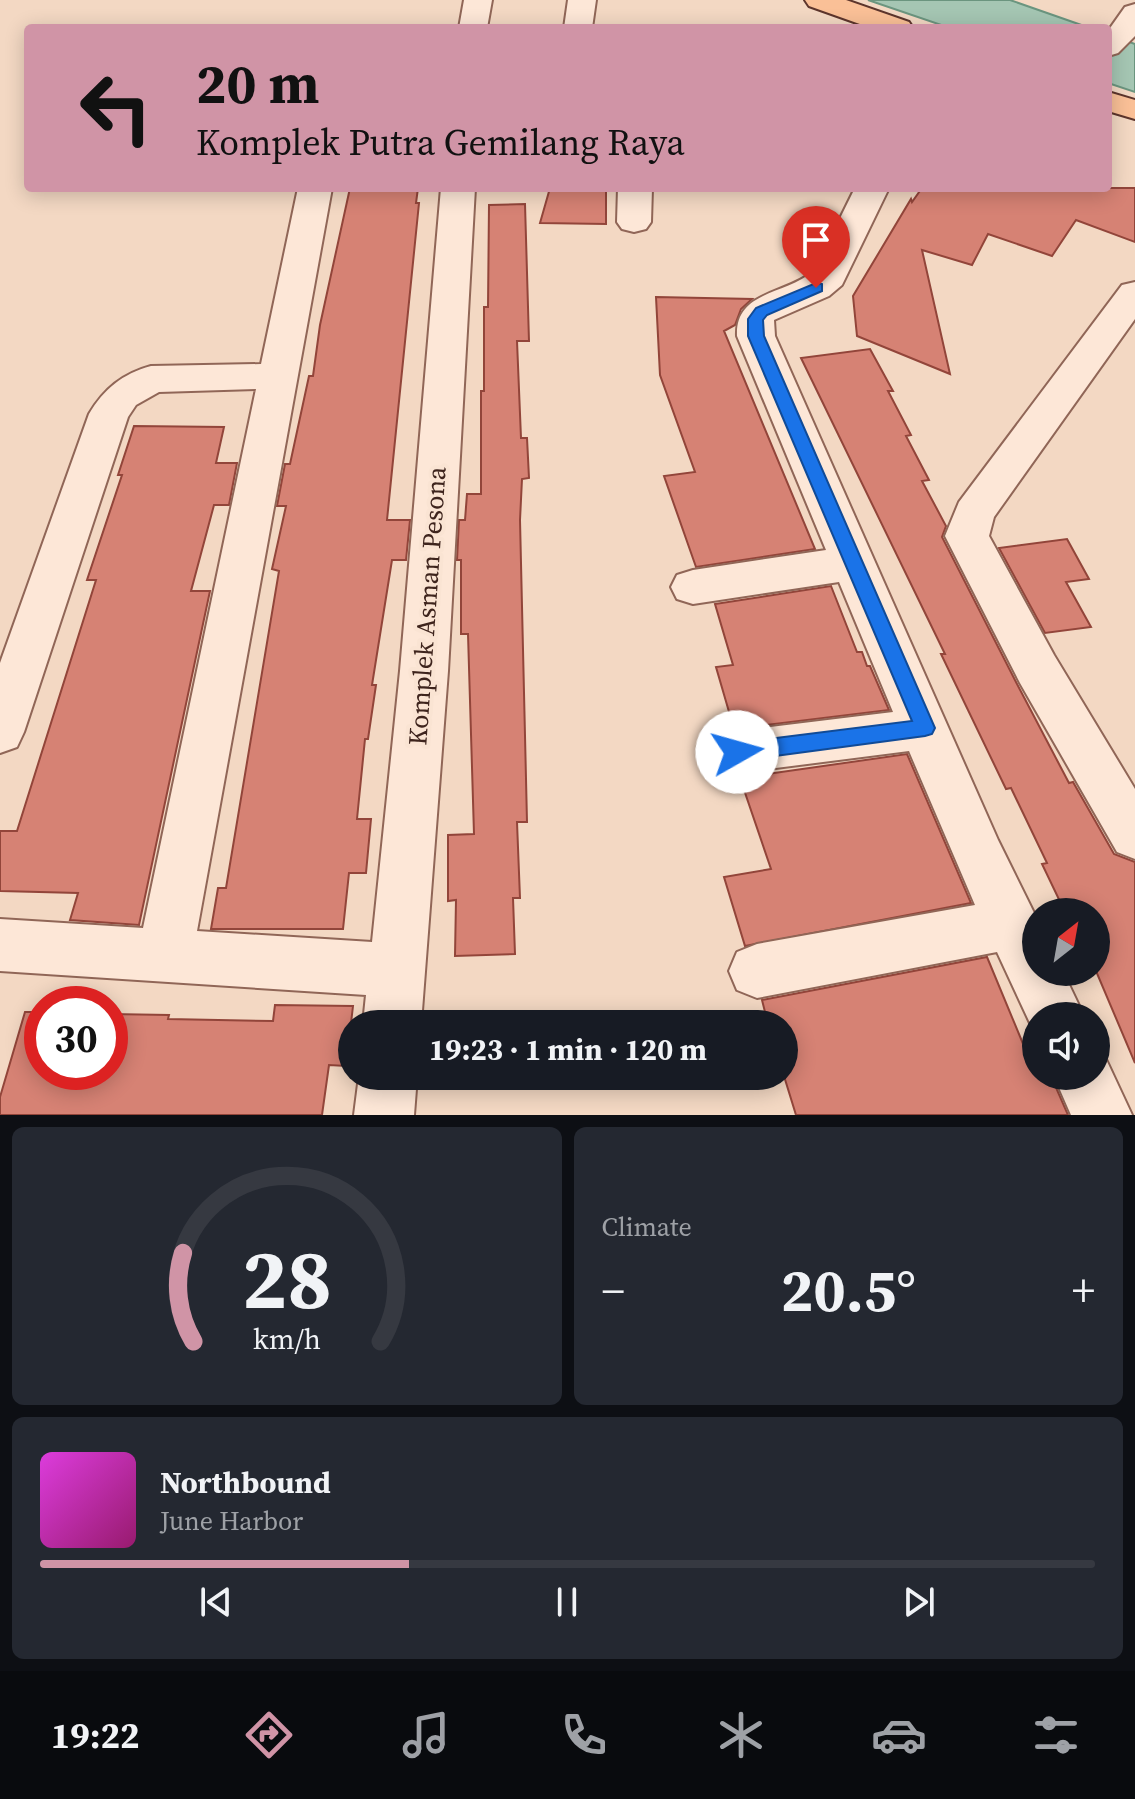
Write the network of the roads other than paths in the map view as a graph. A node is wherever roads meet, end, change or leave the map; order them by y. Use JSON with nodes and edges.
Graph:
{"nodes":[{"id":1,"x":478,"y":0,"type":"edge"},
{"id":2,"x":582,"y":0,"type":"edge"},
{"id":3,"x":819,"y":0,"type":"edge"},
{"id":4,"x":474,"y":24,"type":"edge"},
{"id":5,"x":579,"y":24,"type":"edge"},
{"id":6,"x":888,"y":24,"type":"edge"},
{"id":7,"x":1112,"y":102,"type":"edge"},
{"id":8,"x":1135,"y":110,"type":"edge"},
{"id":9,"x":314,"y":192,"type":"edge"},
{"id":10,"x":458,"y":192,"type":"edge"},
{"id":11,"x":635,"y":192,"type":"edge"},
{"id":12,"x":870,"y":192,"type":"edge"},
{"id":13,"x":634,"y":222,"type":"dead end"},
{"id":14,"x":1135,"y":293,"type":"edge"},
{"id":15,"x":280,"y":376,"type":"junction"},
{"id":16,"x":854,"y":563,"type":"junction"},
{"id":17,"x":693,"y":587,"type":"dead end"},
{"id":18,"x":925,"y":728,"type":"junction"},
{"id":19,"x":0,"y":732,"type":"edge"},
{"id":20,"x":737,"y":752,"type":"dead end"},
{"id":21,"x":1135,"y":836,"type":"edge"},
{"id":22,"x":1012,"y":924,"type":"junction"},
{"id":23,"x":0,"y":945,"type":"edge"},
{"id":24,"x":165,"y":956,"type":"junction"},
{"id":25,"x":397,"y":970,"type":"junction"},
{"id":26,"x":757,"y":971,"type":"dead end"},
{"id":27,"x":1048,"y":1002,"type":"edge"},
{"id":28,"x":393,"y":1010,"type":"edge"},
{"id":29,"x":387,"y":1090,"type":"edge"},
{"id":30,"x":1090,"y":1090,"type":"edge"},
{"id":31,"x":384,"y":1115,"type":"edge"},
{"id":32,"x":1102,"y":1115,"type":"edge"}],
"edges":[{"from":1,"to":4,"type":"street"},
{"from":2,"to":5,"type":"street"},
{"from":3,"to":6,"type":"main road"},
{"from":7,"to":8,"type":"main road"},
{"from":9,"to":15,"type":"street"},
{"from":10,"to":25,"type":"street","name":"Komplek Asman Pesona"},
{"from":11,"to":13,"type":"street"},
{"from":12,"to":16,"type":"street"},
{"from":14,"to":21,"type":"street"},
{"from":15,"to":19,"type":"street"},
{"from":15,"to":24,"type":"street"},
{"from":16,"to":17,"type":"street"},
{"from":16,"to":18,"type":"street"},
{"from":18,"to":20,"type":"street"},
{"from":18,"to":22,"type":"street"},
{"from":22,"to":26,"type":"street"},
{"from":22,"to":27,"type":"street"},
{"from":23,"to":24,"type":"street"},
{"from":24,"to":25,"type":"street"},
{"from":25,"to":28,"type":"street","name":"Komplek Asman Pesona"},
{"from":29,"to":31,"type":"street"},
{"from":30,"to":32,"type":"street"}]}
